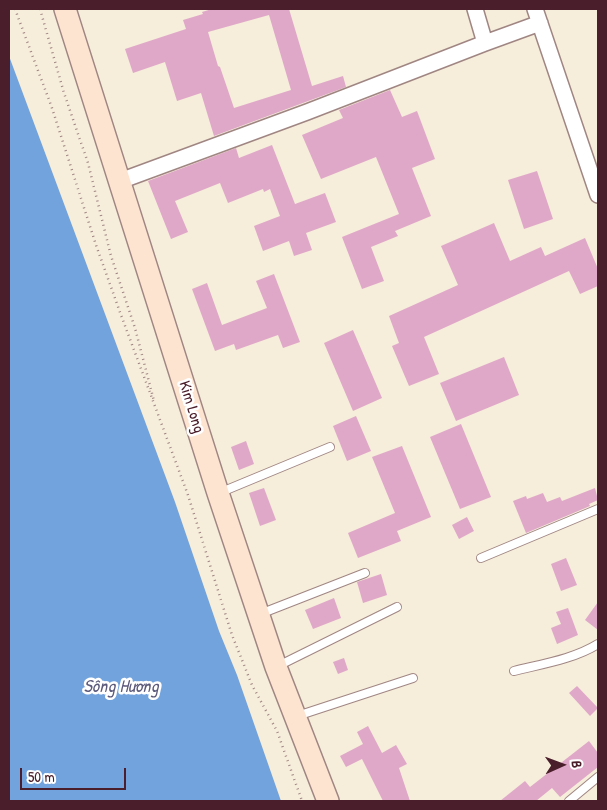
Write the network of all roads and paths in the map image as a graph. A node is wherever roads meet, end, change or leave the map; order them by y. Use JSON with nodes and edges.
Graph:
{"nodes":[{"id":1,"x":16,"y":9,"type":"edge"},
{"id":2,"x":40,"y":9,"type":"edge"},
{"id":3,"x":65,"y":9,"type":"edge"},
{"id":4,"x":475,"y":9,"type":"edge"},
{"id":5,"x":534,"y":9,"type":"edge"},
{"id":6,"x":540,"y":23,"type":"junction"},
{"id":7,"x":485,"y":43,"type":"junction"},
{"id":8,"x":596,"y":178,"type":"edge"},
{"id":9,"x":120,"y":181,"type":"junction"},
{"id":10,"x":598,"y":195,"type":"edge"},
{"id":11,"x":157,"y":414,"type":"junction"},
{"id":12,"x":330,"y":447,"type":"dead end"},
{"id":13,"x":218,"y":493,"type":"junction"},
{"id":14,"x":598,"y":510,"type":"edge"},
{"id":15,"x":481,"y":558,"type":"dead end"},
{"id":16,"x":365,"y":572,"type":"dead end"},
{"id":17,"x":397,"y":607,"type":"dead end"},
{"id":18,"x":258,"y":615,"type":"junction"},
{"id":19,"x":598,"y":644,"type":"edge"},
{"id":20,"x":276,"y":667,"type":"junction"},
{"id":21,"x":514,"y":671,"type":"dead end"},
{"id":22,"x":413,"y":678,"type":"dead end"},
{"id":23,"x":295,"y":717,"type":"junction"},
{"id":24,"x":598,"y":777,"type":"edge"},
{"id":25,"x":302,"y":801,"type":"edge"},
{"id":26,"x":328,"y":801,"type":"edge"},
{"id":27,"x":569,"y":801,"type":"edge"}],
"edges":[{"from":1,"to":11,"type":"path"},
{"from":2,"to":11,"type":"path"},
{"from":3,"to":9,"type":"main road","name":"Kim Long"},
{"from":4,"to":7,"type":"street"},
{"from":5,"to":6,"type":"street"},
{"from":6,"to":7,"type":"street"},
{"from":6,"to":8,"type":"street"},
{"from":7,"to":9,"type":"street"},
{"from":8,"to":10,"type":"street"},
{"from":9,"to":13,"type":"main road","name":"Kim Long"},
{"from":11,"to":25,"type":"path"},
{"from":12,"to":13,"type":"lane"},
{"from":13,"to":18,"type":"main road","name":"Kim Long"},
{"from":14,"to":15,"type":"lane"},
{"from":16,"to":18,"type":"lane"},
{"from":17,"to":20,"type":"lane"},
{"from":18,"to":20,"type":"main road","name":"Kim Long"},
{"from":19,"to":21,"type":"lane"},
{"from":20,"to":23,"type":"main road","name":"Kim Long"},
{"from":22,"to":23,"type":"lane"},
{"from":23,"to":26,"type":"main road","name":"Kim Long"},
{"from":24,"to":27,"type":"lane"}]}
